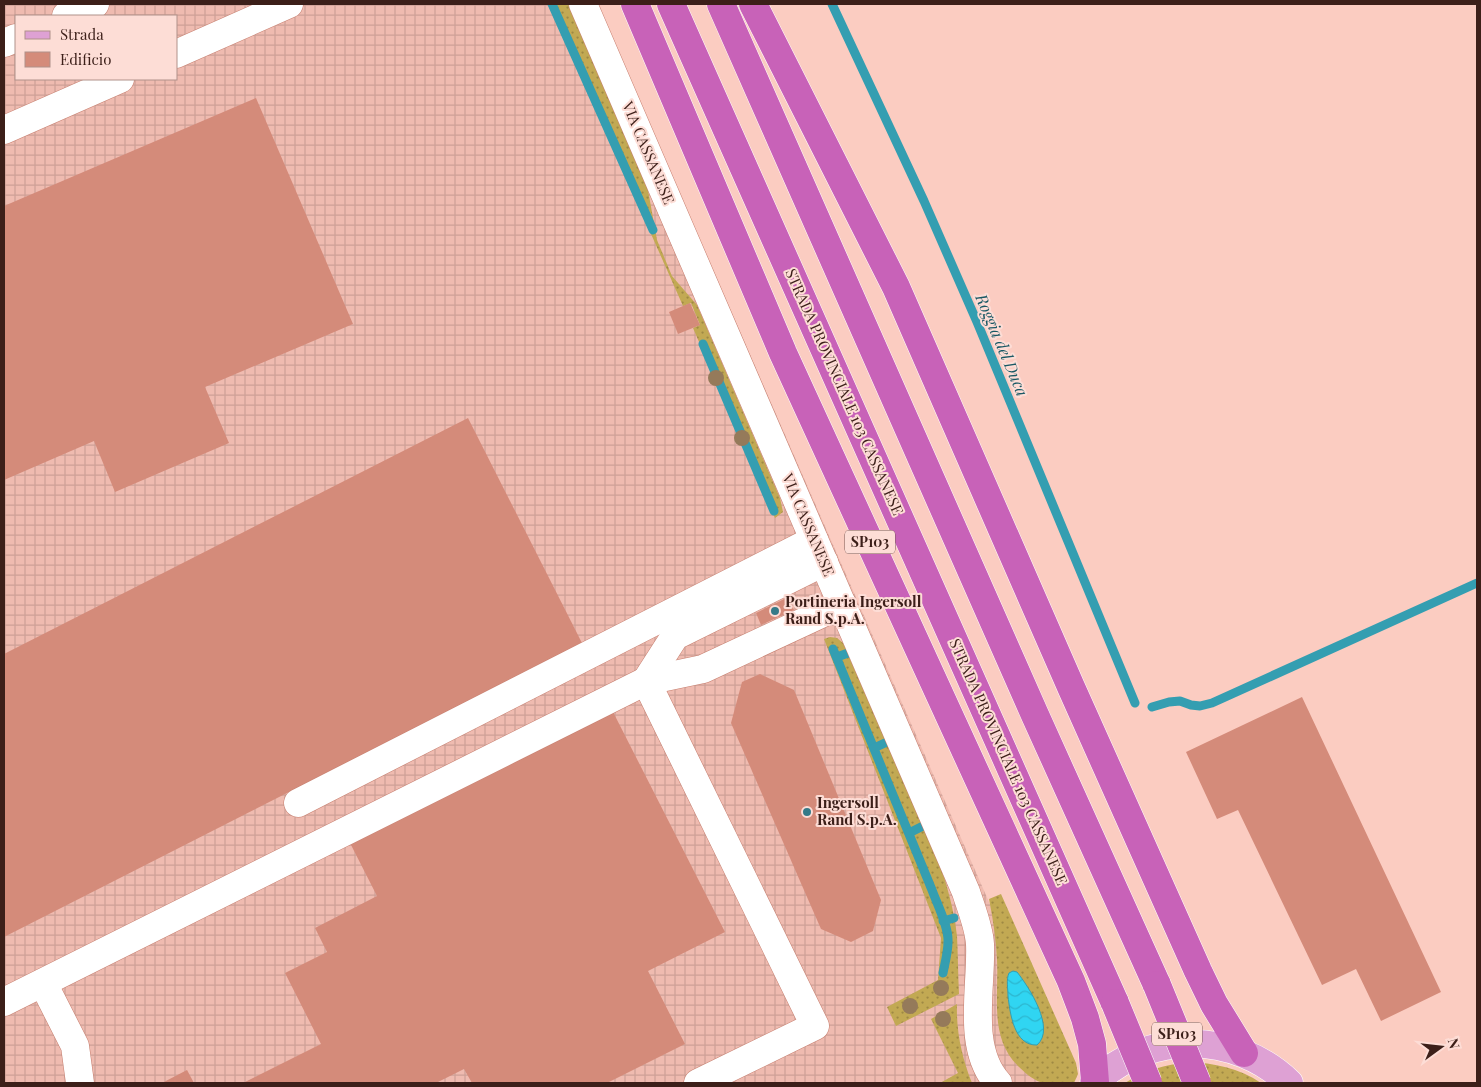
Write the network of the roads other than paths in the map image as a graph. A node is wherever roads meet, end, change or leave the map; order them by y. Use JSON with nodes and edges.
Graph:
{"nodes":[{"id":1,"x":94,"y":4,"type":"edge"},
{"id":2,"x":289,"y":4,"type":"edge"},
{"id":3,"x":584,"y":4,"type":"edge"},
{"id":4,"x":635,"y":4,"type":"edge"},
{"id":5,"x":671,"y":4,"type":"edge"},
{"id":6,"x":721,"y":4,"type":"edge"},
{"id":7,"x":753,"y":4,"type":"edge"},
{"id":8,"x":68,"y":15,"type":"edge"},
{"id":9,"x":178,"y":53,"type":"edge"},
{"id":10,"x":118,"y":80,"type":"edge"},
{"id":11,"x":4,"y":130,"type":"edge"},
{"id":12,"x":819,"y":551,"type":"junction"},
{"id":13,"x":842,"y":604,"type":"junction"},
{"id":14,"x":646,"y":681,"type":"junction"},
{"id":15,"x":298,"y":804,"type":"dead end"},
{"id":16,"x":43,"y":983,"type":"junction"},
{"id":17,"x":4,"y":1002,"type":"edge"},
{"id":18,"x":1244,"y":1053,"type":"junction"},
{"id":19,"x":80,"y":1083,"type":"edge"},
{"id":20,"x":698,"y":1083,"type":"edge"},
{"id":21,"x":998,"y":1083,"type":"edge"},
{"id":22,"x":1095,"y":1083,"type":"edge"},
{"id":23,"x":1148,"y":1083,"type":"edge"},
{"id":24,"x":1198,"y":1083,"type":"edge"},
{"id":25,"x":1289,"y":1083,"type":"edge"}],
"edges":[{"from":1,"to":8,"type":"street"},
{"from":2,"to":9,"type":"street"},
{"from":3,"to":12,"type":"street","name":"VIA CASSANESE"},
{"from":4,"to":22,"type":"highway","number":"SP103"},
{"from":5,"to":23,"type":"highway","name":"STRADA PROVINCIALE 103 CASSANESE","number":"SP103","bridge":true},
{"from":6,"to":24,"type":"highway","number":"SP103","bridge":true},
{"from":7,"to":18,"type":"highway","number":"SP103"},
{"from":10,"to":11,"type":"street"},
{"from":12,"to":13,"type":"street","name":"VIA CASSANESE"},
{"from":12,"to":14,"type":"street"},
{"from":12,"to":15,"type":"street"},
{"from":13,"to":14,"type":"street"},
{"from":13,"to":21,"type":"street","name":"VIA CASSANESE"},
{"from":14,"to":16,"type":"street"},
{"from":14,"to":20,"type":"street"},
{"from":16,"to":17,"type":"street"},
{"from":16,"to":19,"type":"street"},
{"from":18,"to":22,"type":"main road"},
{"from":18,"to":25,"type":"main road"}]}
